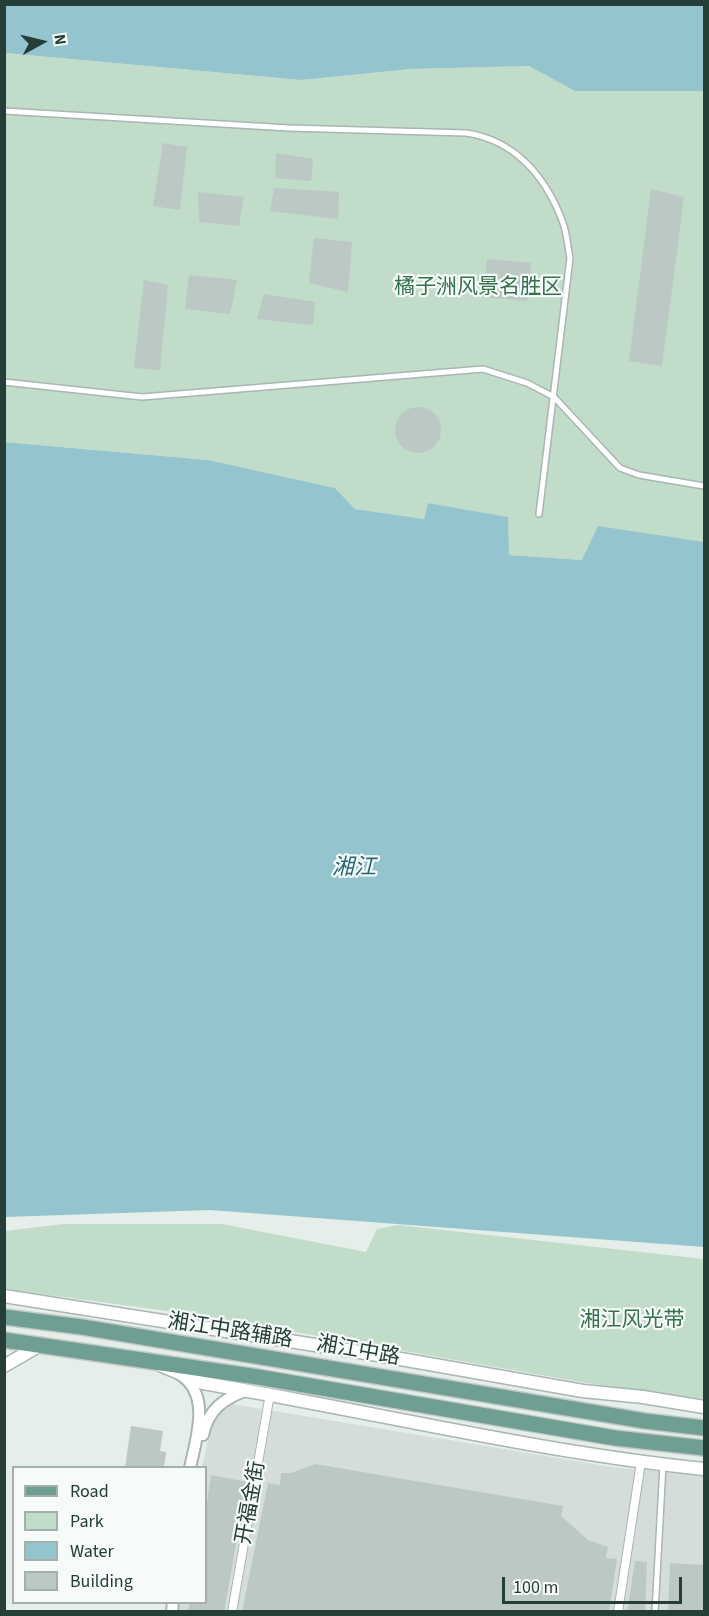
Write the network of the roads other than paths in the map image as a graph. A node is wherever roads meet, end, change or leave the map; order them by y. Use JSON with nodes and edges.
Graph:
{"nodes":[{"id":1,"x":4,"y":111,"type":"edge"},
{"id":2,"x":4,"y":382,"type":"edge"},
{"id":3,"x":554,"y":397,"type":"junction"},
{"id":4,"x":705,"y":486,"type":"edge"},
{"id":5,"x":538,"y":514,"type":"dead end"},
{"id":6,"x":4,"y":1296,"type":"edge"},
{"id":7,"x":4,"y":1317,"type":"edge"},
{"id":8,"x":4,"y":1340,"type":"edge"},
{"id":9,"x":43,"y":1344,"type":"junction"},
{"id":10,"x":4,"y":1350,"type":"edge"},
{"id":11,"x":150,"y":1360,"type":"junction"},
{"id":12,"x":4,"y":1366,"type":"edge"},
{"id":13,"x":179,"y":1374,"type":"junction"},
{"id":14,"x":247,"y":1390,"type":"junction"},
{"id":15,"x":270,"y":1394,"type":"junction"},
{"id":16,"x":705,"y":1407,"type":"edge"},
{"id":17,"x":705,"y":1428,"type":"edge"},
{"id":18,"x":705,"y":1448,"type":"edge"},
{"id":19,"x":641,"y":1462,"type":"junction"},
{"id":20,"x":663,"y":1465,"type":"junction"},
{"id":21,"x":190,"y":1466,"type":"edge"},
{"id":22,"x":197,"y":1466,"type":"edge"},
{"id":23,"x":705,"y":1469,"type":"edge"},
{"id":24,"x":232,"y":1611,"type":"edge"},
{"id":25,"x":618,"y":1611,"type":"edge"},
{"id":26,"x":656,"y":1611,"type":"edge"}],
"edges":[{"from":1,"to":3,"type":"lane"},
{"from":2,"to":3,"type":"lane"},
{"from":3,"to":4,"type":"lane"},
{"from":3,"to":5,"type":"lane"},
{"from":6,"to":16,"type":"street","name":"湘江中路辅路"},
{"from":7,"to":17,"type":"main road","name":"湘江中路"},
{"from":8,"to":9,"type":"main road","name":"湘江中路"},
{"from":9,"to":10,"type":"main road"},
{"from":9,"to":11,"type":"main road","name":"湘江中路"},
{"from":9,"to":12,"type":"street"},
{"from":11,"to":13,"type":"street","name":"湘江中路"},
{"from":11,"to":18,"type":"main road","name":"湘江中路"},
{"from":13,"to":14,"type":"street","name":"湘江中路"},
{"from":13,"to":21,"type":"street"},
{"from":14,"to":15,"type":"street","name":"湘江中路"},
{"from":14,"to":22,"type":"street"},
{"from":15,"to":19,"type":"street","name":"湘江中路"},
{"from":15,"to":24,"type":"street","name":"开福金街"},
{"from":19,"to":20,"type":"street","name":"湘江中路"},
{"from":19,"to":25,"type":"street"},
{"from":20,"to":23,"type":"street","name":"湘江中路"},
{"from":20,"to":26,"type":"lane"}]}
